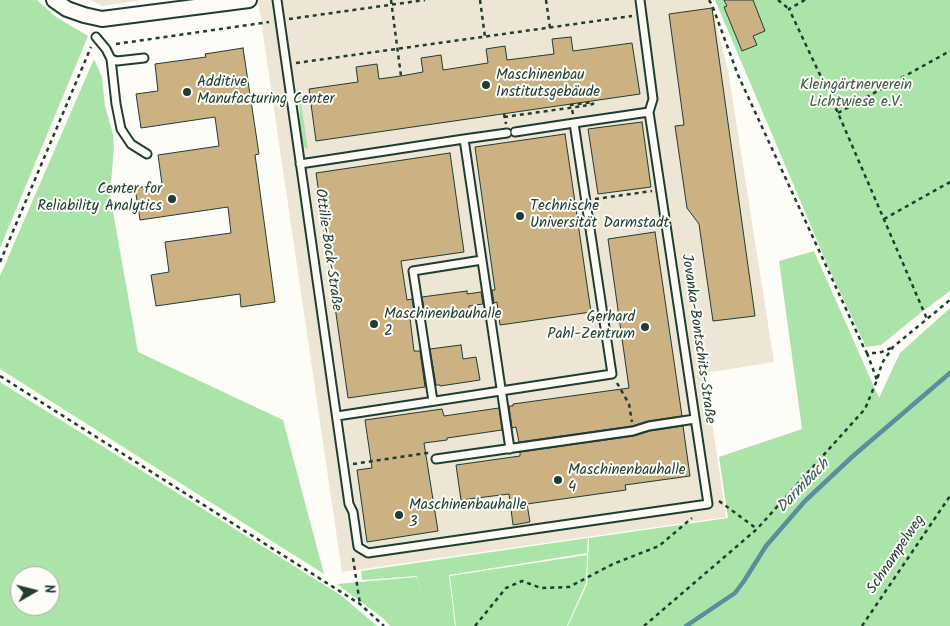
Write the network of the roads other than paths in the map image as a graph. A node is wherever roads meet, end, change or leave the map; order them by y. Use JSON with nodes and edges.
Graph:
{"nodes":[{"id":1,"x":54,"y":0,"type":"edge"},
{"id":2,"x":249,"y":0,"type":"edge"},
{"id":3,"x":277,"y":0,"type":"edge"},
{"id":4,"x":640,"y":0,"type":"edge"},
{"id":5,"x":96,"y":36,"type":"road end"},
{"id":6,"x":144,"y":58,"type":"dead end"},
{"id":7,"x":111,"y":59,"type":"junction"},
{"id":8,"x":649,"y":112,"type":"junction"},
{"id":9,"x":574,"y":123,"type":"junction"},
{"id":10,"x":515,"y":132,"type":"dead end"},
{"id":11,"x":507,"y":133,"type":"dead end"},
{"id":12,"x":464,"y":139,"type":"junction"},
{"id":13,"x":147,"y":154,"type":"dead end"},
{"id":14,"x":300,"y":164,"type":"junction"},
{"id":15,"x":482,"y":260,"type":"junction"},
{"id":16,"x":502,"y":391,"type":"junction"},
{"id":17,"x":432,"y":401,"type":"junction"},
{"id":18,"x":337,"y":416,"type":"junction"},
{"id":19,"x":695,"y":420,"type":"junction"},
{"id":20,"x":510,"y":449,"type":"junction"},
{"id":21,"x":436,"y":459,"type":"road end"},
{"id":22,"x":708,"y":504,"type":"joint"}],
"edges":[{"from":1,"to":2,"type":"street"},
{"from":3,"to":14,"type":"lane","name":"Ottilie-Bock-Straße"},
{"from":4,"to":8,"type":"lane","name":"Jovanka-Bontschits-Straße"},
{"from":5,"to":7,"type":"lane"},
{"from":6,"to":7,"type":"lane"},
{"from":7,"to":13,"type":"lane"},
{"from":8,"to":9,"type":"lane"},
{"from":8,"to":19,"type":"lane","name":"Jovanka-Bontschits-Straße"},
{"from":9,"to":10,"type":"lane"},
{"from":9,"to":16,"type":"lane"},
{"from":11,"to":12,"type":"lane"},
{"from":12,"to":14,"type":"lane"},
{"from":12,"to":15,"type":"lane"},
{"from":14,"to":18,"type":"lane","name":"Ottilie-Bock-Straße"},
{"from":15,"to":16,"type":"lane"},
{"from":15,"to":17,"type":"lane"},
{"from":16,"to":17,"type":"lane"},
{"from":16,"to":20,"type":"lane"},
{"from":17,"to":18,"type":"lane"},
{"from":18,"to":22,"type":"lane","name":"Ottilie-Bock-Straße"},
{"from":19,"to":20,"type":"lane"},
{"from":19,"to":22,"type":"lane","name":"Jovanka-Bontschits-Straße"},
{"from":20,"to":21,"type":"lane"}]}
